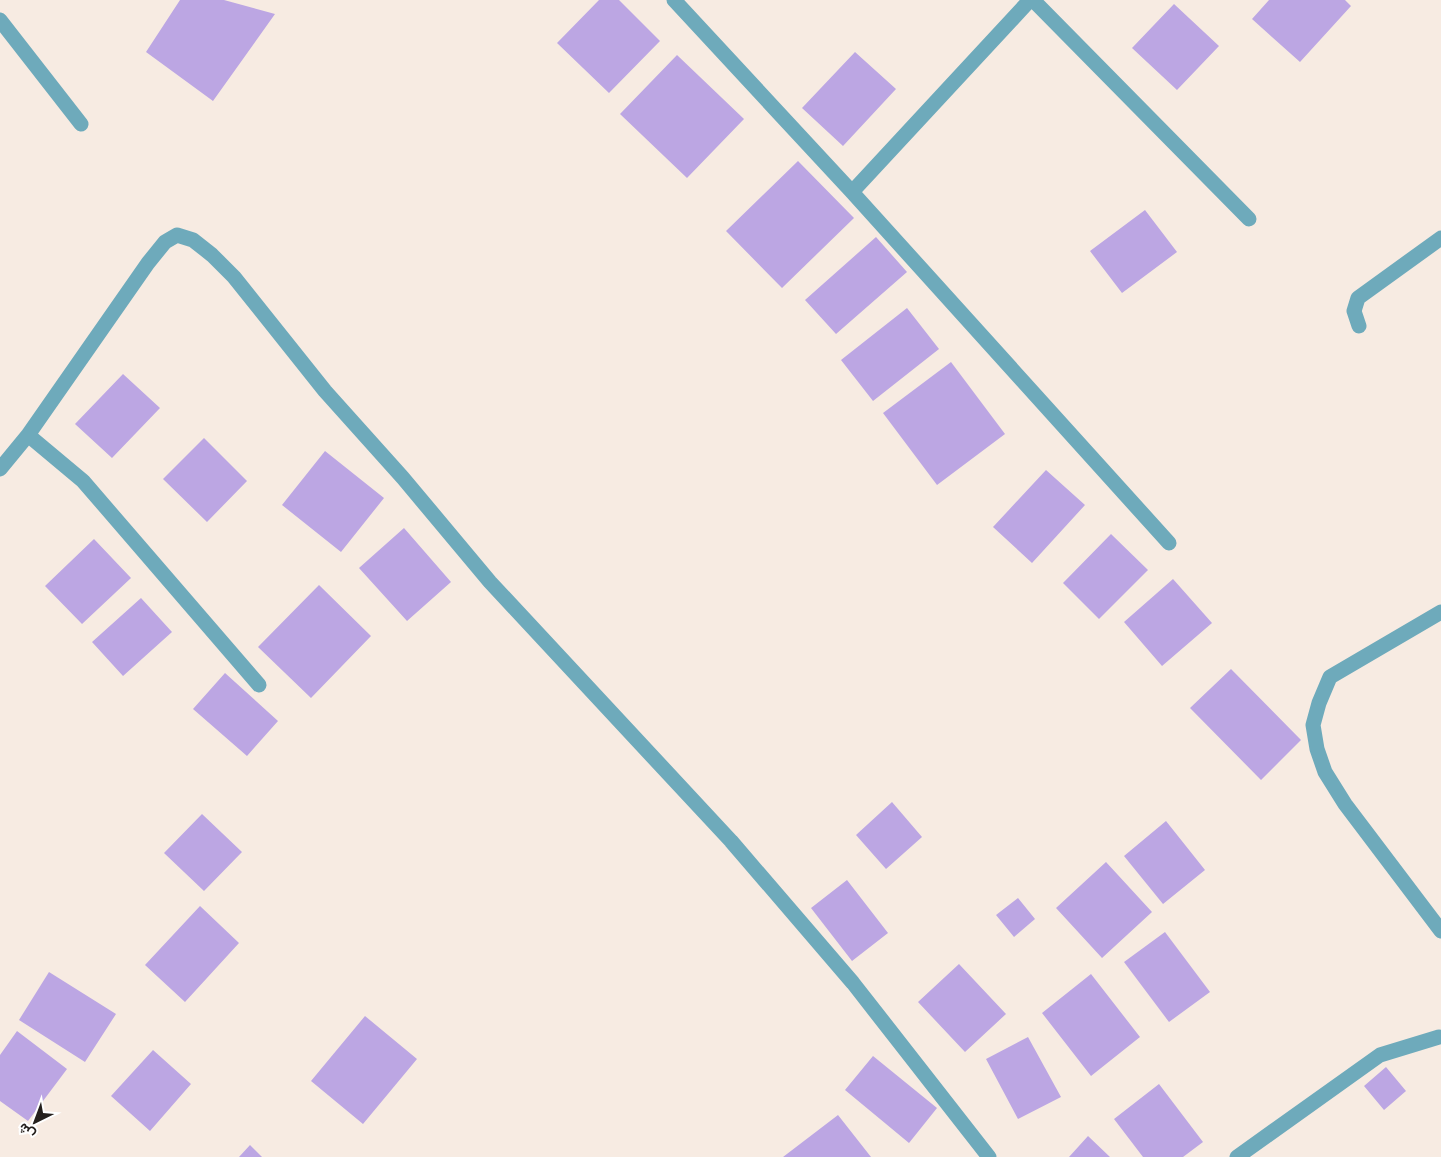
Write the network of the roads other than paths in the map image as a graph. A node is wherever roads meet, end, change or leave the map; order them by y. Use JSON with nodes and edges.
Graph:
{"nodes":[{"id":1,"x":674,"y":0,"type":"edge"},
{"id":2,"x":1032,"y":0,"type":"edge"},
{"id":3,"x":0,"y":20,"type":"edge"},
{"id":4,"x":82,"y":124,"type":"dead end"},
{"id":5,"x":852,"y":192,"type":"junction"},
{"id":6,"x":1249,"y":219,"type":"dead end"},
{"id":7,"x":1441,"y":238,"type":"edge"},
{"id":8,"x":1359,"y":326,"type":"dead end"},
{"id":9,"x":28,"y":435,"type":"junction"},
{"id":10,"x":0,"y":470,"type":"edge"},
{"id":11,"x":1169,"y":543,"type":"dead end"},
{"id":12,"x":1441,"y":612,"type":"edge"},
{"id":13,"x":259,"y":685,"type":"dead end"},
{"id":14,"x":1441,"y":931,"type":"edge"},
{"id":15,"x":1440,"y":1038,"type":"edge"},
{"id":16,"x":988,"y":1157,"type":"edge"},
{"id":17,"x":1237,"y":1157,"type":"edge"}],
"edges":[{"from":1,"to":5,"type":"street"},
{"from":2,"to":5,"type":"street"},
{"from":2,"to":6,"type":"street"},
{"from":3,"to":4,"type":"street"},
{"from":5,"to":11,"type":"street"},
{"from":7,"to":8,"type":"street"},
{"from":9,"to":10,"type":"street"},
{"from":9,"to":13,"type":"street"},
{"from":9,"to":16,"type":"street"},
{"from":12,"to":14,"type":"street"},
{"from":15,"to":17,"type":"street"}]}
